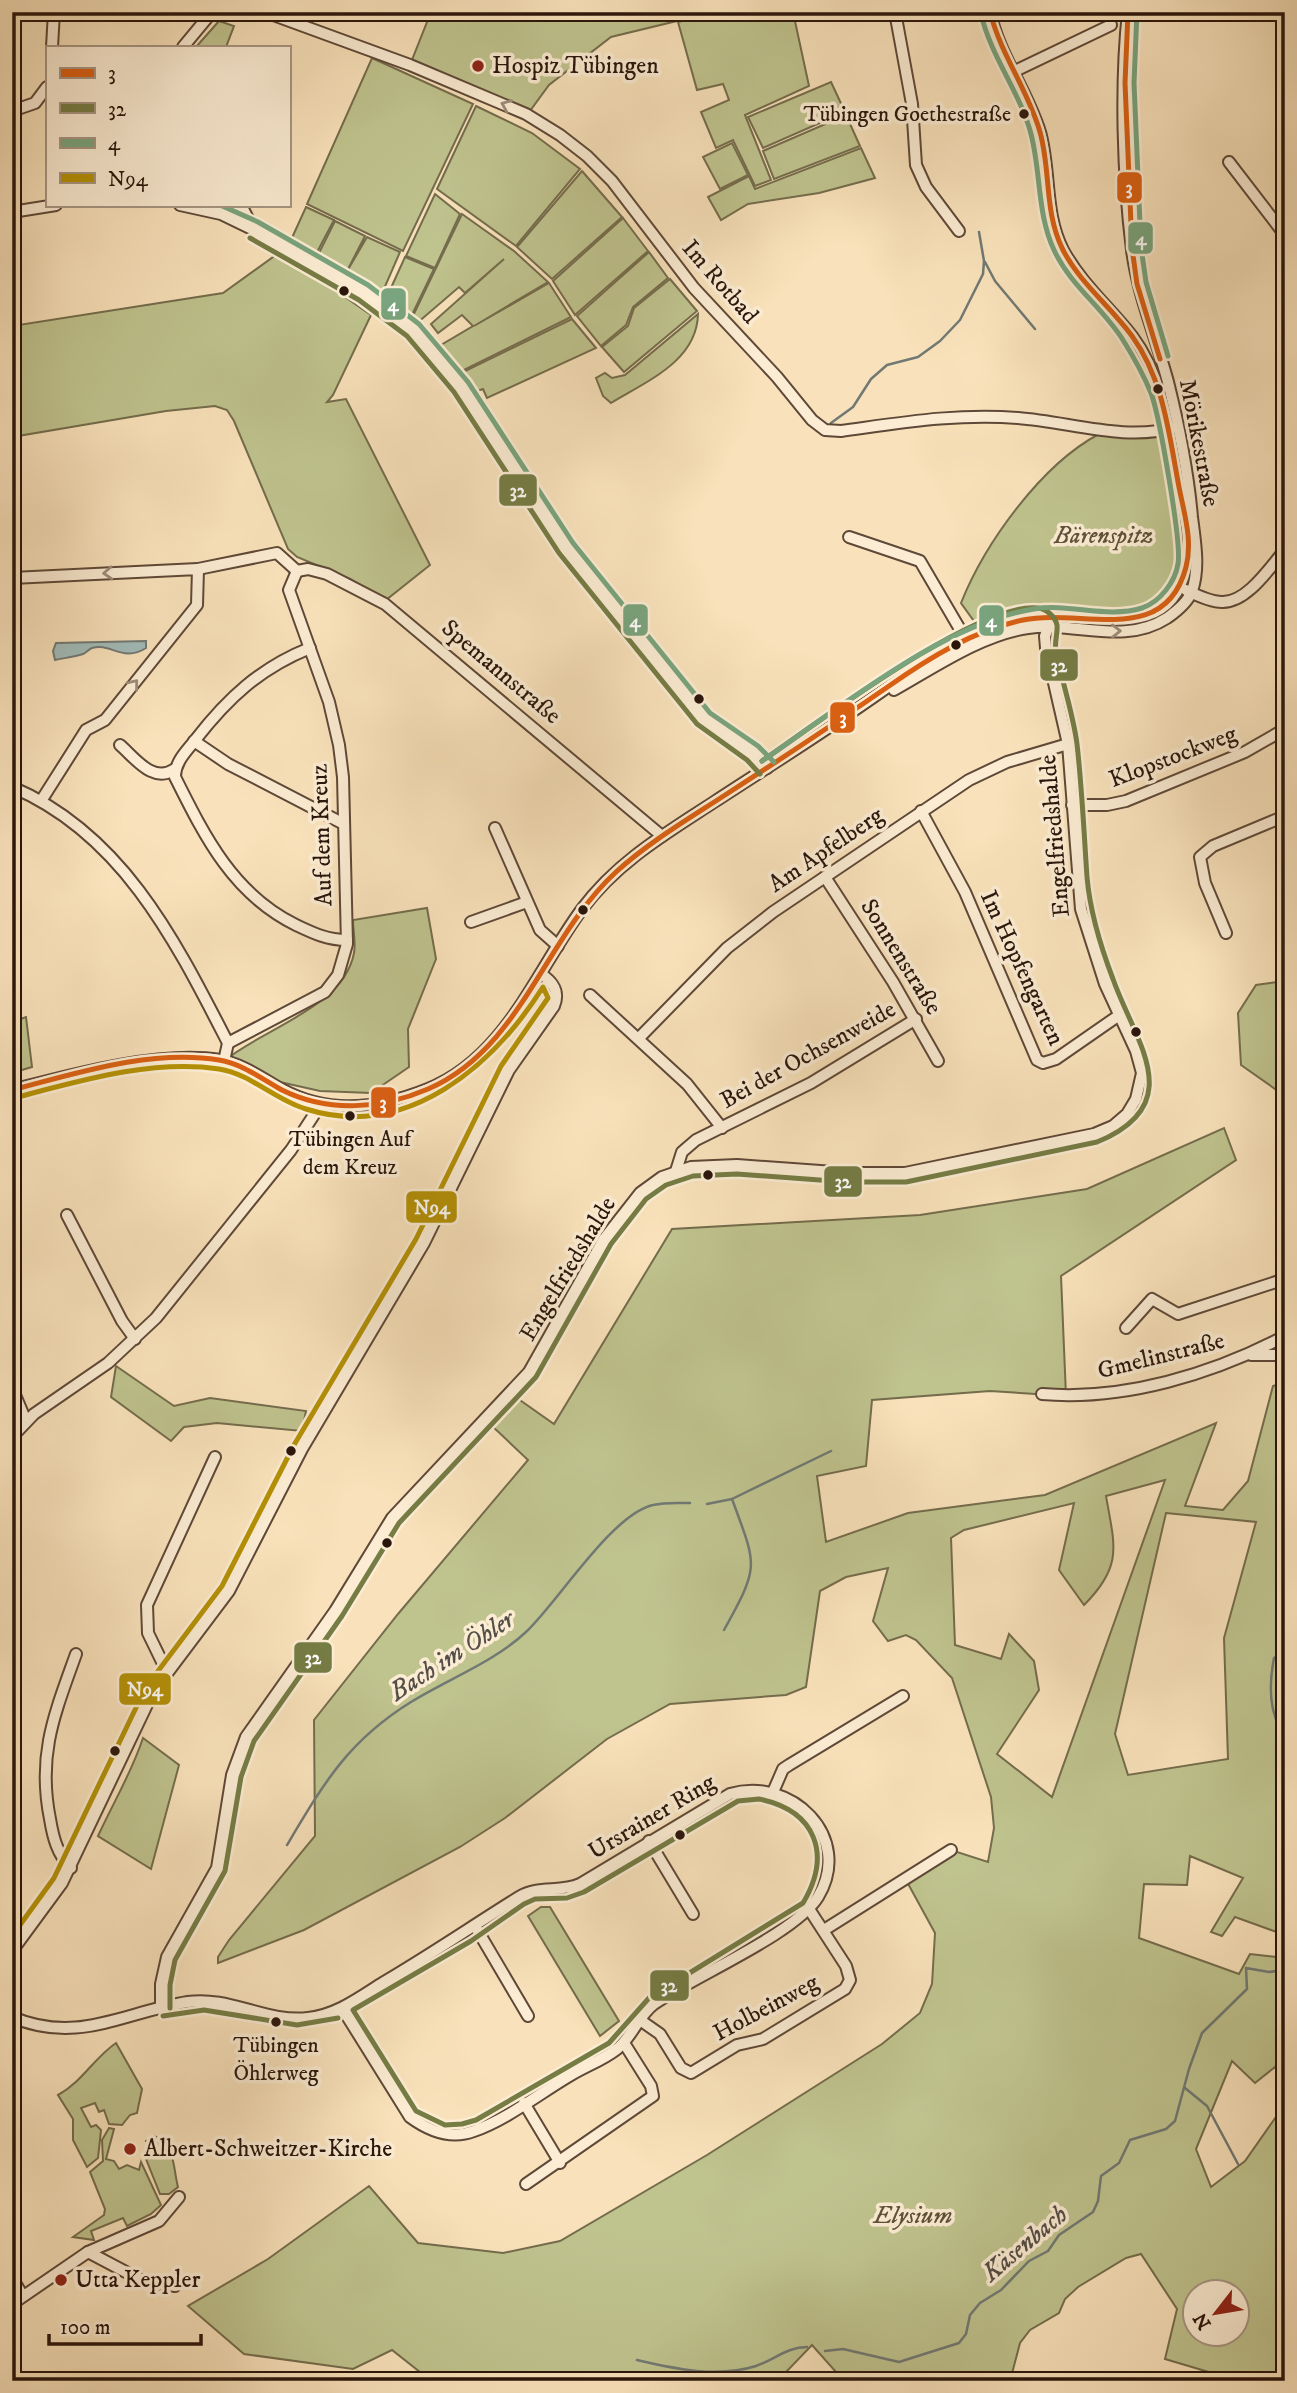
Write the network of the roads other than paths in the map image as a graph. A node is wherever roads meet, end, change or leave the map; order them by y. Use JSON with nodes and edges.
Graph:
{"nodes":[{"id":1,"x":54,"y":12,"type":"edge"},
{"id":2,"x":212,"y":12,"type":"edge"},
{"id":3,"x":265,"y":12,"type":"edge"},
{"id":4,"x":895,"y":12,"type":"edge"},
{"id":5,"x":990,"y":12,"type":"edge"},
{"id":6,"x":1128,"y":12,"type":"edge"},
{"id":7,"x":1111,"y":25,"type":"dead end"},
{"id":8,"x":52,"y":46,"type":"edge"},
{"id":9,"x":184,"y":46,"type":"edge"},
{"id":10,"x":1013,"y":72,"type":"junction"},
{"id":11,"x":46,"y":88,"type":"edge"},
{"id":12,"x":12,"y":111,"type":"edge"},
{"id":13,"x":1228,"y":162,"type":"dead end"},
{"id":14,"x":50,"y":206,"type":"edge"},
{"id":15,"x":200,"y":206,"type":"edge"},
{"id":16,"x":242,"y":206,"type":"edge"},
{"id":17,"x":12,"y":212,"type":"edge"},
{"id":18,"x":254,"y":230,"type":"junction"},
{"id":19,"x":959,"y":231,"type":"dead end"},
{"id":20,"x":1285,"y":235,"type":"edge"},
{"id":21,"x":1149,"y":323,"type":"junction"},
{"id":22,"x":1130,"y":334,"type":"junction"},
{"id":23,"x":1173,"y":428,"type":"junction"},
{"id":24,"x":849,"y":537,"type":"dead end"},
{"id":25,"x":1282,"y":558,"type":"edge"},
{"id":26,"x":198,"y":569,"type":"junction"},
{"id":27,"x":297,"y":571,"type":"junction"},
{"id":28,"x":12,"y":578,"type":"edge"},
{"id":29,"x":1180,"y":588,"type":"junction"},
{"id":30,"x":1191,"y":593,"type":"junction"},
{"id":31,"x":1047,"y":620,"type":"junction"},
{"id":32,"x":968,"y":643,"type":"junction"},
{"id":33,"x":310,"y":648,"type":"junction"},
{"id":34,"x":1285,"y":729,"type":"edge"},
{"id":35,"x":194,"y":741,"type":"junction"},
{"id":36,"x":1068,"y":744,"type":"junction"},
{"id":37,"x":120,"y":746,"type":"dead end"},
{"id":38,"x":767,"y":768,"type":"junction"},
{"id":39,"x":175,"y":769,"type":"junction"},
{"id":40,"x":12,"y":787,"type":"edge"},
{"id":41,"x":41,"y":801,"type":"junction"},
{"id":42,"x":1072,"y":804,"type":"junction"},
{"id":43,"x":921,"y":811,"type":"junction"},
{"id":44,"x":1285,"y":816,"type":"edge"},
{"id":45,"x":342,"y":823,"type":"junction"},
{"id":46,"x":495,"y":828,"type":"dead end"},
{"id":47,"x":662,"y":836,"type":"junction"},
{"id":48,"x":825,"y":877,"type":"junction"},
{"id":49,"x":527,"y":902,"type":"junction"},
{"id":50,"x":471,"y":922,"type":"dead end"},
{"id":51,"x":1226,"y":933,"type":"dead end"},
{"id":52,"x":347,"y":940,"type":"junction"},
{"id":53,"x":558,"y":946,"type":"junction"},
{"id":54,"x":541,"y":974,"type":"junction"},
{"id":55,"x":590,"y":995,"type":"dead end"},
{"id":56,"x":1118,"y":1016,"type":"junction"},
{"id":57,"x":916,"y":1019,"type":"junction"},
{"id":58,"x":639,"y":1038,"type":"junction"},
{"id":59,"x":228,"y":1043,"type":"junction"},
{"id":60,"x":224,"y":1061,"type":"junction"},
{"id":61,"x":938,"y":1061,"type":"dead end"},
{"id":62,"x":12,"y":1090,"type":"edge"},
{"id":63,"x":321,"y":1104,"type":"junction"},
{"id":64,"x":722,"y":1128,"type":"junction"},
{"id":65,"x":676,"y":1171,"type":"junction"},
{"id":66,"x":67,"y":1215,"type":"dead end"},
{"id":67,"x":1285,"y":1279,"type":"edge"},
{"id":68,"x":1126,"y":1328,"type":"dead end"},
{"id":69,"x":1285,"y":1336,"type":"edge"},
{"id":70,"x":135,"y":1339,"type":"junction"},
{"id":71,"x":1248,"y":1355,"type":"junction"},
{"id":72,"x":1285,"y":1355,"type":"edge"},
{"id":73,"x":12,"y":1388,"type":"edge"},
{"id":74,"x":1042,"y":1394,"type":"dead end"},
{"id":75,"x":26,"y":1421,"type":"junction"},
{"id":76,"x":12,"y":1437,"type":"edge"},
{"id":77,"x":215,"y":1457,"type":"dead end"},
{"id":78,"x":76,"y":1654,"type":"dead end"},
{"id":79,"x":167,"y":1672,"type":"junction"},
{"id":80,"x":903,"y":1696,"type":"dead end"},
{"id":81,"x":773,"y":1792,"type":"junction"},
{"id":82,"x":649,"y":1841,"type":"junction"},
{"id":83,"x":951,"y":1850,"type":"dead end"},
{"id":84,"x":71,"y":1868,"type":"junction"},
{"id":85,"x":809,"y":1909,"type":"junction"},
{"id":86,"x":693,"y":1914,"type":"dead end"},
{"id":87,"x":475,"y":1926,"type":"junction"},
{"id":88,"x":824,"y":1930,"type":"junction"},
{"id":89,"x":12,"y":1951,"type":"edge"},
{"id":90,"x":161,"y":2008,"type":"junction"},
{"id":91,"x":342,"y":2008,"type":"junction"},
{"id":92,"x":528,"y":2016,"type":"dead end"},
{"id":93,"x":12,"y":2017,"type":"edge"},
{"id":94,"x":640,"y":2020,"type":"junction"},
{"id":95,"x":624,"y":2043,"type":"junction"},
{"id":96,"x":524,"y":2103,"type":"junction"},
{"id":97,"x":560,"y":2163,"type":"junction"},
{"id":98,"x":526,"y":2184,"type":"dead end"},
{"id":99,"x":179,"y":2197,"type":"dead end"},
{"id":100,"x":88,"y":2252,"type":"junction"},
{"id":101,"x":12,"y":2278,"type":"edge"},
{"id":102,"x":175,"y":2286,"type":"dead end"},
{"id":103,"x":23,"y":2296,"type":"junction"},
{"id":104,"x":12,"y":2304,"type":"edge"}],
"edges":[{"from":1,"to":8,"type":"street"},
{"from":2,"to":9,"type":"street"},
{"from":23,"to":3,"type":"street","name":"Im Rotbad","one_way":true},
{"from":4,"to":19,"type":"street"},
{"from":5,"to":10,"type":"street"},
{"from":6,"to":21,"type":"street","name":"Mörikestraße"},
{"from":7,"to":10,"type":"street"},
{"from":10,"to":22,"type":"street"},
{"from":11,"to":12,"type":"street"},
{"from":13,"to":20,"type":"street"},
{"from":14,"to":17,"type":"street"},
{"from":15,"to":18,"type":"street"},
{"from":16,"to":18,"type":"street"},
{"from":18,"to":38,"type":"street"},
{"from":21,"to":22,"type":"street"},
{"from":21,"to":23,"type":"street","name":"Mörikestraße"},
{"from":22,"to":23,"type":"street"},
{"from":23,"to":29,"type":"street","name":"Mörikestraße"},
{"from":23,"to":30,"type":"street","name":"Mörikestraße"},
{"from":24,"to":32,"type":"street"},
{"from":25,"to":30,"type":"street"},
{"from":26,"to":27,"type":"street"},
{"from":26,"to":28,"type":"street","one_way":true},
{"from":41,"to":26,"type":"street","one_way":true},
{"from":27,"to":33,"type":"street","name":"Auf dem Kreuz"},
{"from":27,"to":47,"type":"street","name":"Spemannstraße"},
{"from":29,"to":30,"type":"street"},
{"from":29,"to":31,"type":"street"},
{"from":31,"to":30,"type":"street","one_way":true},
{"from":31,"to":32,"type":"street"},
{"from":31,"to":36,"type":"street","name":"Engelfriedshalde"},
{"from":32,"to":38,"type":"street"},
{"from":33,"to":35,"type":"street"},
{"from":33,"to":45,"type":"street","name":"Auf dem Kreuz"},
{"from":34,"to":42,"type":"street","name":"Klopstockweg"},
{"from":35,"to":39,"type":"street"},
{"from":35,"to":45,"type":"street"},
{"from":36,"to":42,"type":"street","name":"Engelfriedshalde"},
{"from":36,"to":43,"type":"street","name":"Am Apfelberg"},
{"from":37,"to":39,"type":"street"},
{"from":38,"to":47,"type":"street"},
{"from":39,"to":52,"type":"street"},
{"from":40,"to":41,"type":"street"},
{"from":41,"to":59,"type":"street"},
{"from":42,"to":56,"type":"street","name":"Engelfriedshalde"},
{"from":43,"to":48,"type":"street","name":"Am Apfelberg"},
{"from":43,"to":56,"type":"street","name":"Im Hopfengarten"},
{"from":44,"to":51,"type":"street"},
{"from":45,"to":52,"type":"street","name":"Auf dem Kreuz"},
{"from":46,"to":49,"type":"street"},
{"from":47,"to":53,"type":"street"},
{"from":48,"to":57,"type":"street","name":"Sonnenstraße"},
{"from":48,"to":58,"type":"street","name":"Am Apfelberg"},
{"from":49,"to":50,"type":"street"},
{"from":49,"to":53,"type":"street"},
{"from":52,"to":59,"type":"street","name":"Auf dem Kreuz"},
{"from":53,"to":54,"type":"street"},
{"from":54,"to":63,"type":"street"},
{"from":54,"to":79,"type":"street"},
{"from":55,"to":58,"type":"street","name":"Bei der Ochsenweide"},
{"from":56,"to":65,"type":"street","name":"Engelfriedshalde"},
{"from":57,"to":61,"type":"street","name":"Sonnenstraße"},
{"from":57,"to":64,"type":"street","name":"Bei der Ochsenweide"},
{"from":58,"to":64,"type":"street","name":"Bei der Ochsenweide"},
{"from":59,"to":60,"type":"street"},
{"from":60,"to":62,"type":"street"},
{"from":60,"to":63,"type":"street"},
{"from":63,"to":70,"type":"street"},
{"from":64,"to":65,"type":"street","name":"Bei der Ochsenweide"},
{"from":65,"to":90,"type":"street","name":"Engelfriedshalde"},
{"from":66,"to":70,"type":"street"},
{"from":67,"to":68,"type":"street"},
{"from":69,"to":71,"type":"street","name":"Gmelinstraße"},
{"from":70,"to":75,"type":"street"},
{"from":71,"to":72,"type":"street","name":"Gmelinstraße"},
{"from":71,"to":74,"type":"street","name":"Gmelinstraße"},
{"from":73,"to":75,"type":"street"},
{"from":75,"to":76,"type":"street"},
{"from":77,"to":79,"type":"street"},
{"from":78,"to":84,"type":"street"},
{"from":79,"to":84,"type":"street"},
{"from":80,"to":81,"type":"street"},
{"from":81,"to":82,"type":"street","name":"Ursrainer Ring"},
{"from":81,"to":85,"type":"street","name":"Ursrainer Ring"},
{"from":82,"to":86,"type":"street"},
{"from":82,"to":87,"type":"street","name":"Ursrainer Ring"},
{"from":83,"to":88,"type":"street"},
{"from":84,"to":89,"type":"street"},
{"from":85,"to":88,"type":"street","name":"Holbeinweg"},
{"from":85,"to":94,"type":"street"},
{"from":87,"to":91,"type":"street","name":"Ursrainer Ring"},
{"from":87,"to":92,"type":"street"},
{"from":88,"to":94,"type":"street","name":"Holbeinweg"},
{"from":90,"to":91,"type":"street","name":"Ursrainer Ring"},
{"from":90,"to":93,"type":"street","name":"Ursrainer Ring"},
{"from":91,"to":96,"type":"street"},
{"from":94,"to":95,"type":"street"},
{"from":95,"to":96,"type":"street"},
{"from":95,"to":97,"type":"street"},
{"from":96,"to":97,"type":"street"},
{"from":97,"to":98,"type":"street"},
{"from":99,"to":100,"type":"street"},
{"from":100,"to":102,"type":"street"},
{"from":100,"to":103,"type":"street"},
{"from":101,"to":103,"type":"street"},
{"from":103,"to":104,"type":"street"}]}
